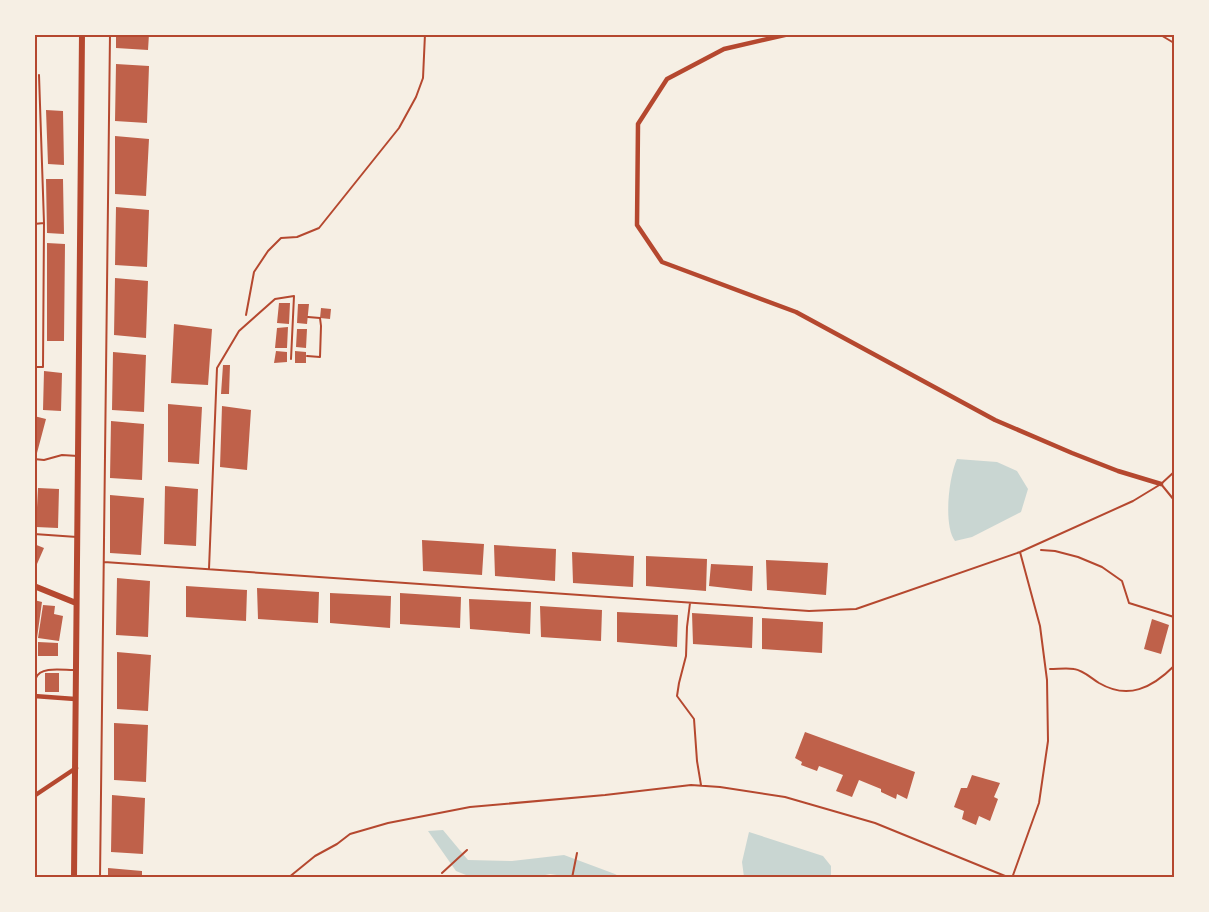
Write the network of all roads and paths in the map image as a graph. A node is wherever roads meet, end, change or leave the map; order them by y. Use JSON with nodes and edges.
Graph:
{"nodes":[{"id":1,"x":82,"y":34,"type":"edge"},
{"id":2,"x":110,"y":34,"type":"edge"},
{"id":3,"x":425,"y":34,"type":"edge"},
{"id":4,"x":789,"y":34,"type":"edge"},
{"id":5,"x":1159,"y":34,"type":"edge"},
{"id":6,"x":1174,"y":43,"type":"edge"},
{"id":7,"x":39,"y":75,"type":"dead end"},
{"id":8,"x":34,"y":224,"type":"edge"},
{"id":9,"x":44,"y":224,"type":"junction"},
{"id":10,"x":308,"y":317,"type":"dead end"},
{"id":11,"x":239,"y":331,"type":"junction"},
{"id":12,"x":307,"y":356,"type":"dead end"},
{"id":13,"x":291,"y":359,"type":"dead end"},
{"id":14,"x":34,"y":367,"type":"edge"},
{"id":15,"x":78,"y":456,"type":"junction"},
{"id":16,"x":34,"y":459,"type":"edge"},
{"id":17,"x":1174,"y":472,"type":"edge"},
{"id":18,"x":1161,"y":484,"type":"junction"},
{"id":19,"x":1174,"y":500,"type":"edge"},
{"id":20,"x":34,"y":534,"type":"edge"},
{"id":21,"x":77,"y":537,"type":"junction"},
{"id":22,"x":1039,"y":550,"type":"dead end"},
{"id":23,"x":1020,"y":552,"type":"junction"},
{"id":24,"x":104,"y":562,"type":"junction"},
{"id":25,"x":208,"y":570,"type":"junction"},
{"id":26,"x":34,"y":586,"type":"edge"},
{"id":27,"x":76,"y":603,"type":"junction"},
{"id":28,"x":690,"y":603,"type":"junction"},
{"id":29,"x":1174,"y":617,"type":"edge"},
{"id":30,"x":1174,"y":666,"type":"edge"},
{"id":31,"x":1046,"y":669,"type":"junction"},
{"id":32,"x":76,"y":670,"type":"junction"},
{"id":33,"x":34,"y":688,"type":"edge"},
{"id":34,"x":34,"y":696,"type":"edge"},
{"id":35,"x":75,"y":699,"type":"junction"},
{"id":36,"x":76,"y":768,"type":"junction"},
{"id":37,"x":700,"y":785,"type":"junction"},
{"id":38,"x":34,"y":796,"type":"edge"},
{"id":39,"x":467,"y":850,"type":"dead end"},
{"id":40,"x":577,"y":853,"type":"dead end"},
{"id":41,"x":442,"y":873,"type":"dead end"},
{"id":42,"x":74,"y":878,"type":"edge"},
{"id":43,"x":100,"y":878,"type":"edge"},
{"id":44,"x":288,"y":878,"type":"edge"},
{"id":45,"x":572,"y":878,"type":"edge"},
{"id":46,"x":1011,"y":878,"type":"edge"}],
"edges":[{"from":1,"to":15,"type":"street"},
{"from":2,"to":24,"type":"lane"},
{"from":3,"to":11,"type":"path"},
{"from":4,"to":18,"type":"street"},
{"from":5,"to":6,"type":"lane"},
{"from":7,"to":9,"type":"lane"},
{"from":8,"to":9,"type":"lane"},
{"from":9,"to":14,"type":"lane"},
{"from":10,"to":12,"type":"path"},
{"from":11,"to":13,"type":"lane"},
{"from":11,"to":25,"type":"lane"},
{"from":15,"to":16,"type":"lane"},
{"from":15,"to":21,"type":"street"},
{"from":17,"to":18,"type":"lane"},
{"from":18,"to":19,"type":"lane"},
{"from":18,"to":23,"type":"lane"},
{"from":20,"to":21,"type":"lane"},
{"from":21,"to":27,"type":"street"},
{"from":22,"to":29,"type":"path"},
{"from":23,"to":28,"type":"lane"},
{"from":23,"to":31,"type":"lane"},
{"from":24,"to":25,"type":"lane"},
{"from":24,"to":43,"type":"lane"},
{"from":25,"to":28,"type":"lane"},
{"from":26,"to":27,"type":"street"},
{"from":27,"to":32,"type":"street"},
{"from":28,"to":37,"type":"lane"},
{"from":30,"to":31,"type":"path"},
{"from":31,"to":46,"type":"lane"},
{"from":32,"to":33,"type":"lane"},
{"from":32,"to":35,"type":"street"},
{"from":34,"to":35,"type":"street"},
{"from":35,"to":36,"type":"street"},
{"from":36,"to":38,"type":"street"},
{"from":36,"to":42,"type":"street"},
{"from":37,"to":44,"type":"lane"},
{"from":37,"to":46,"type":"lane"},
{"from":39,"to":41,"type":"path"},
{"from":40,"to":45,"type":"path"}]}
